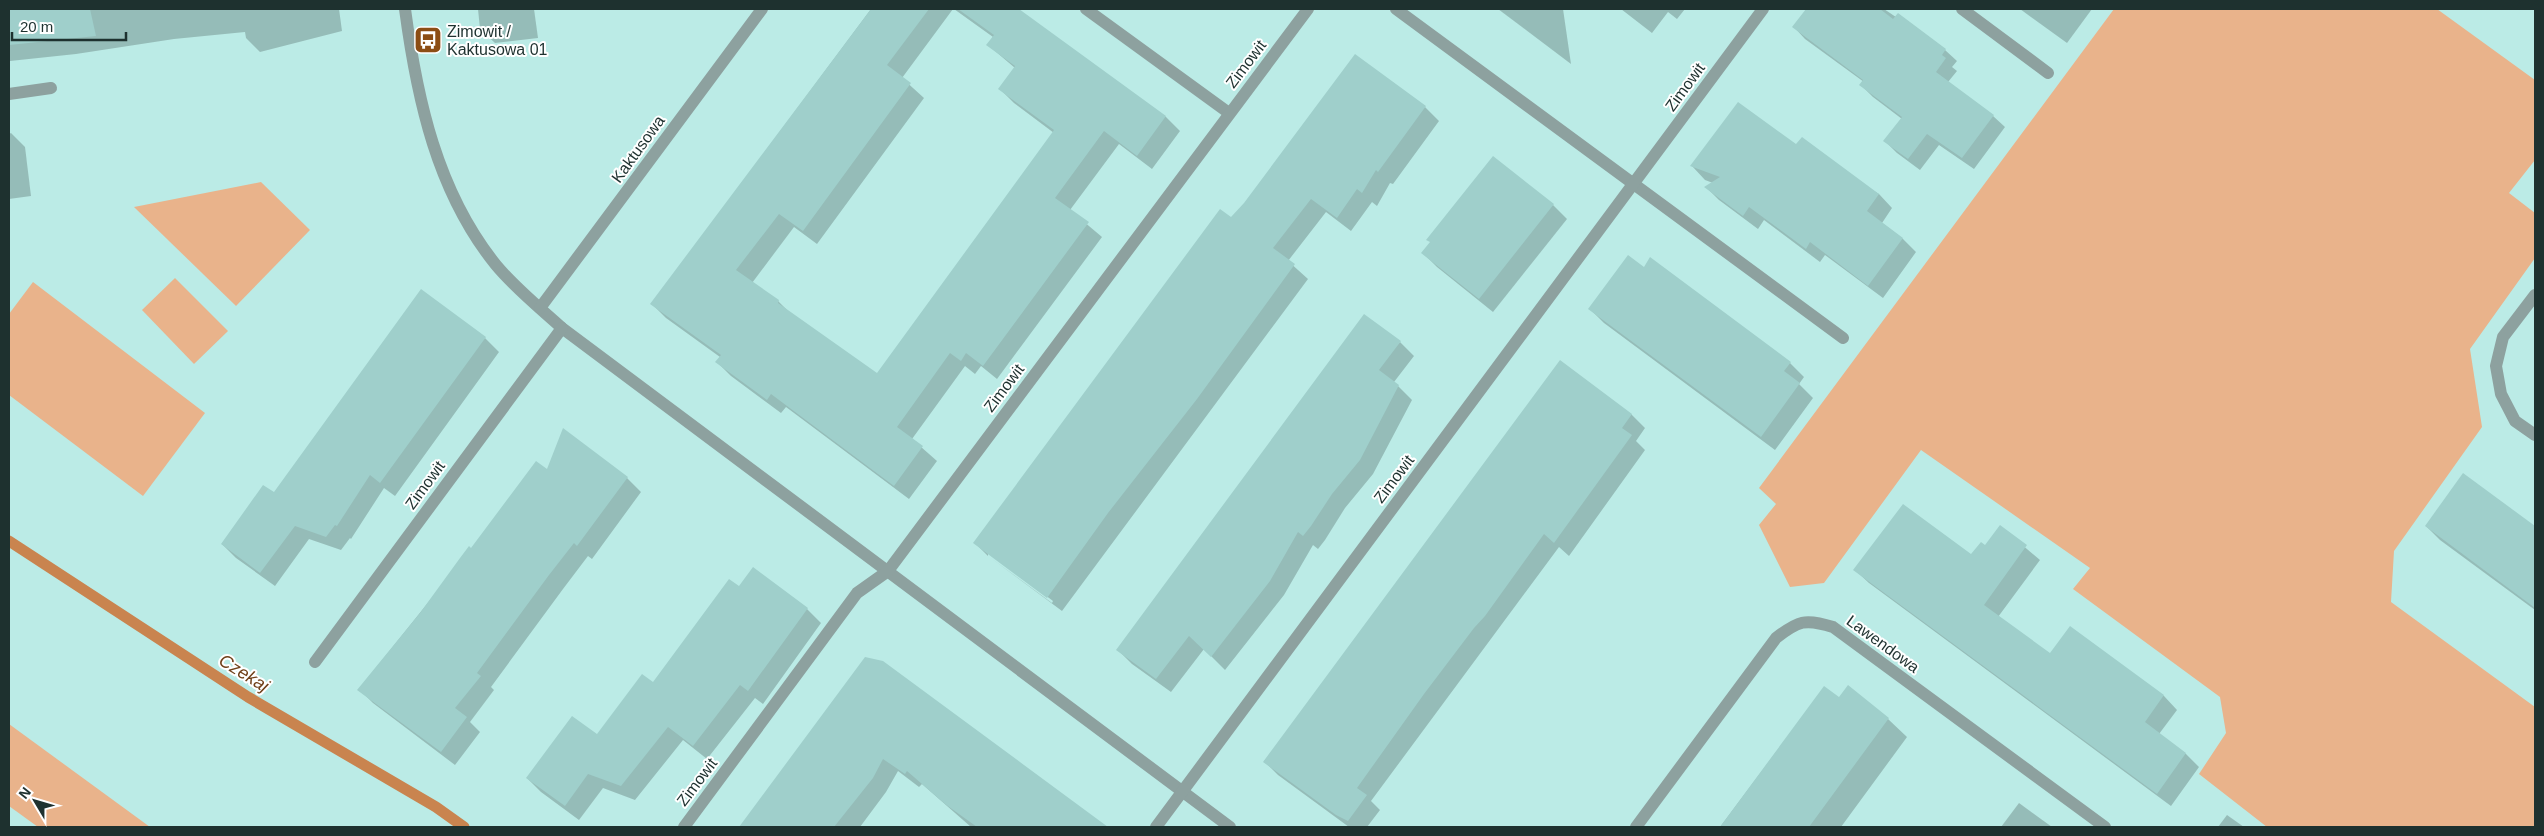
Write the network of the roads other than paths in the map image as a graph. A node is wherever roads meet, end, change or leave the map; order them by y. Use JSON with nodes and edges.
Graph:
{"nodes":[{"id":1,"x":404,"y":9,"type":"edge"},
{"id":2,"x":762,"y":9,"type":"edge"},
{"id":3,"x":1086,"y":9,"type":"edge"},
{"id":4,"x":1308,"y":9,"type":"edge"},
{"id":5,"x":1396,"y":9,"type":"edge"},
{"id":6,"x":1763,"y":9,"type":"edge"},
{"id":7,"x":1962,"y":9,"type":"edge"},
{"id":8,"x":2048,"y":72,"type":"dead end"},
{"id":9,"x":51,"y":88,"type":"dead end"},
{"id":10,"x":9,"y":94,"type":"edge"},
{"id":11,"x":1229,"y":113,"type":"junction"},
{"id":12,"x":1632,"y":185,"type":"junction"},
{"id":13,"x":2535,"y":295,"type":"edge"},
{"id":14,"x":540,"y":308,"type":"junction"},
{"id":15,"x":562,"y":328,"type":"junction"},
{"id":16,"x":1842,"y":338,"type":"dead end"},
{"id":17,"x":2535,"y":435,"type":"edge"},
{"id":18,"x":888,"y":571,"type":"junction"},
{"id":19,"x":314,"y":662,"type":"dead end"},
{"id":20,"x":1183,"y":792,"type":"junction"},
{"id":21,"x":684,"y":827,"type":"edge"},
{"id":22,"x":1156,"y":827,"type":"edge"},
{"id":23,"x":1230,"y":827,"type":"edge"},
{"id":24,"x":1636,"y":827,"type":"edge"},
{"id":25,"x":2105,"y":827,"type":"edge"}],
"edges":[{"from":1,"to":14,"type":"street"},
{"from":2,"to":14,"type":"street","name":"Kaktusowa"},
{"from":3,"to":11,"type":"street"},
{"from":4,"to":11,"type":"street","name":"Zimowit"},
{"from":5,"to":12,"type":"street"},
{"from":6,"to":12,"type":"street","name":"Zimowit"},
{"from":7,"to":8,"type":"street"},
{"from":9,"to":10,"type":"street"},
{"from":11,"to":18,"type":"street","name":"Zimowit"},
{"from":12,"to":16,"type":"street"},
{"from":12,"to":20,"type":"street","name":"Zimowit"},
{"from":13,"to":17,"type":"street"},
{"from":14,"to":15,"type":"street"},
{"from":15,"to":18,"type":"street"},
{"from":15,"to":19,"type":"street","name":"Zimowit"},
{"from":18,"to":20,"type":"street"},
{"from":18,"to":21,"type":"street","name":"Zimowit"},
{"from":20,"to":22,"type":"street","name":"Zimowit"},
{"from":20,"to":23,"type":"street"},
{"from":24,"to":25,"type":"street","name":"Lawendowa"}]}
